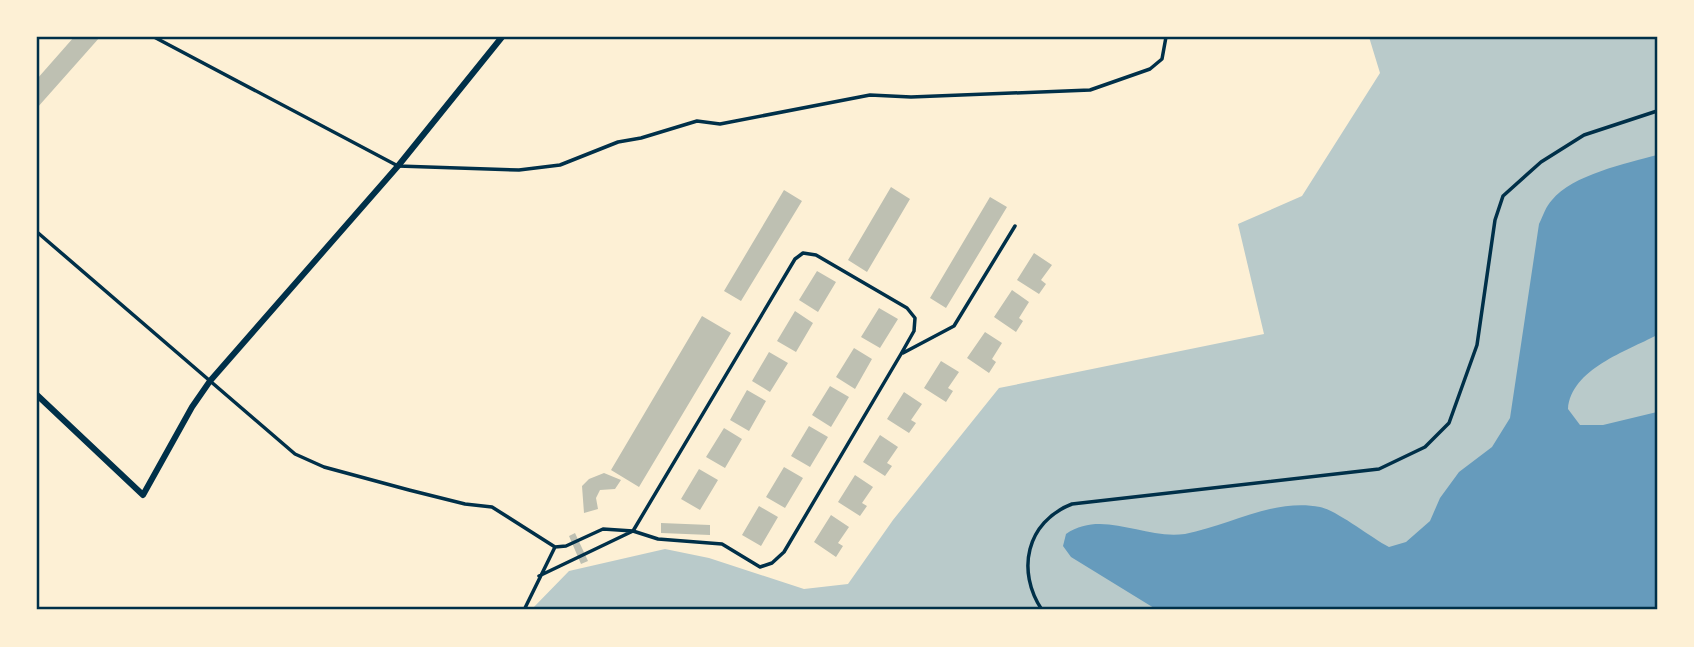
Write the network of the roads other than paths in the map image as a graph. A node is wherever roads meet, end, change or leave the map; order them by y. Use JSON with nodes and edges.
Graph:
{"nodes":[{"id":1,"x":154,"y":37,"type":"edge"},
{"id":2,"x":502,"y":37,"type":"edge"},
{"id":3,"x":1166,"y":37,"type":"edge"},
{"id":4,"x":1657,"y":111,"type":"edge"},
{"id":5,"x":398,"y":166,"type":"junction"},
{"id":6,"x":1015,"y":226,"type":"dead end"},
{"id":7,"x":37,"y":232,"type":"edge"},
{"id":8,"x":901,"y":354,"type":"junction"},
{"id":9,"x":210,"y":381,"type":"junction"},
{"id":10,"x":37,"y":395,"type":"edge"},
{"id":11,"x":632,"y":531,"type":"junction"},
{"id":12,"x":555,"y":547,"type":"junction"},
{"id":13,"x":539,"y":576,"type":"junction"},
{"id":14,"x":524,"y":610,"type":"edge"},
{"id":15,"x":1042,"y":610,"type":"edge"}],
"edges":[{"from":1,"to":5,"type":"lane"},
{"from":2,"to":5,"type":"street"},
{"from":3,"to":5,"type":"lane"},
{"from":4,"to":15,"type":"lane"},
{"from":5,"to":9,"type":"street"},
{"from":6,"to":8,"type":"lane"},
{"from":7,"to":9,"type":"lane"},
{"from":8,"to":11,"type":"lane"},
{"from":8,"to":11,"type":"lane"},
{"from":9,"to":10,"type":"street"},
{"from":9,"to":12,"type":"lane"},
{"from":11,"to":12,"type":"lane"},
{"from":11,"to":13,"type":"lane"},
{"from":12,"to":13,"type":"lane"},
{"from":13,"to":14,"type":"lane"}]}
